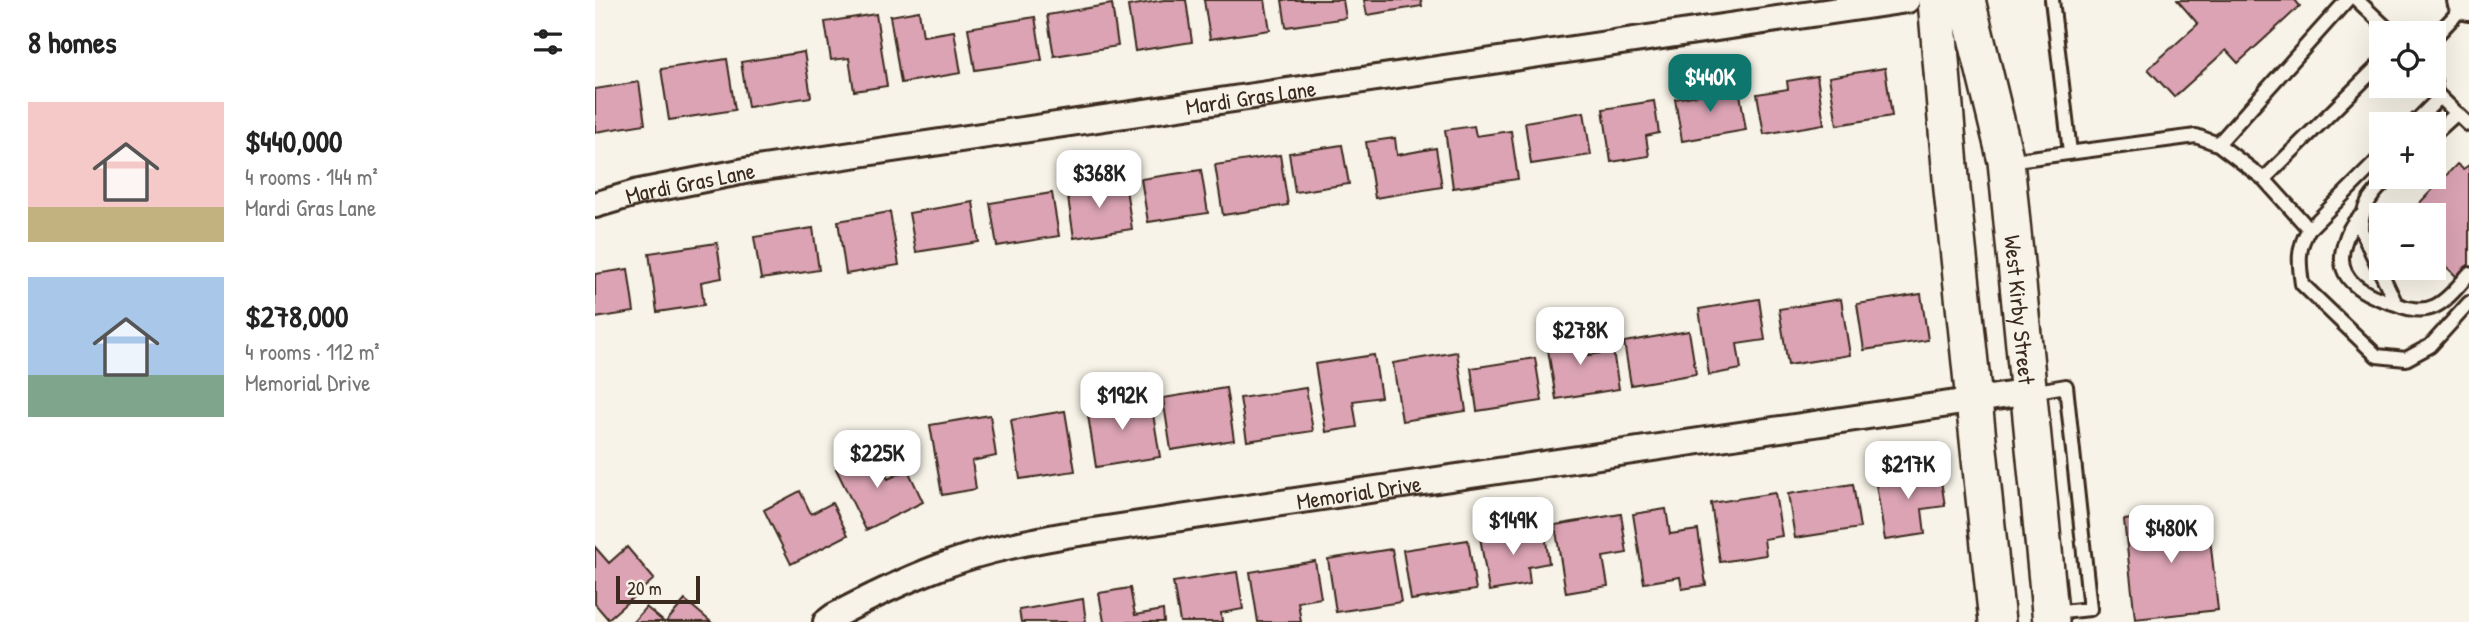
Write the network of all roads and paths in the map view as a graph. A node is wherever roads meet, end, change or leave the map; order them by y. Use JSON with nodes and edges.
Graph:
{"nodes":[{"id":1,"x":1907,"y":0,"type":"edge"},
{"id":2,"x":1935,"y":0,"type":"edge"},
{"id":3,"x":1967,"y":0,"type":"edge"},
{"id":4,"x":2052,"y":0,"type":"edge"},
{"id":5,"x":2347,"y":0,"type":"edge"},
{"id":6,"x":2357,"y":0,"type":"edge"},
{"id":7,"x":2469,"y":1,"type":"edge"},
{"id":8,"x":2379,"y":21,"type":"edge"},
{"id":9,"x":2446,"y":25,"type":"edge"},
{"id":10,"x":2369,"y":75,"type":"edge"},
{"id":11,"x":2439,"y":98,"type":"edge"},
{"id":12,"x":2441,"y":98,"type":"edge"},
{"id":13,"x":2425,"y":112,"type":"edge"},
{"id":14,"x":2456,"y":113,"type":"junction"},
{"id":15,"x":2446,"y":123,"type":"edge"},
{"id":16,"x":2469,"y":125,"type":"edge"},
{"id":17,"x":2218,"y":144,"type":"junction"},
{"id":18,"x":2070,"y":152,"type":"junction"},
{"id":19,"x":2006,"y":161,"type":"junction"},
{"id":20,"x":2369,"y":169,"type":"edge"},
{"id":21,"x":2264,"y":178,"type":"junction"},
{"id":22,"x":2377,"y":189,"type":"edge"},
{"id":23,"x":595,"y":205,"type":"edge"},
{"id":24,"x":2361,"y":216,"type":"junction"},
{"id":25,"x":2309,"y":229,"type":"junction"},
{"id":26,"x":2469,"y":274,"type":"edge"},
{"id":27,"x":2469,"y":303,"type":"edge"},
{"id":28,"x":2396,"y":304,"type":"junction"},
{"id":29,"x":2030,"y":392,"type":"junction"},
{"id":30,"x":1975,"y":401,"type":"junction"},
{"id":31,"x":2050,"y":618,"type":"edge"},
{"id":32,"x":826,"y":622,"type":"edge"},
{"id":33,"x":1997,"y":622,"type":"edge"}],
"edges":[{"from":1,"to":23,"type":"street","name":"Mardi Gras Lane"},
{"from":2,"to":30,"type":"main road"},
{"from":3,"to":19,"type":"main road","name":"West Kirby Street"},
{"from":4,"to":18,"type":"lane"},
{"from":5,"to":17,"type":"lane"},
{"from":6,"to":8,"type":"lane"},
{"from":7,"to":9,"type":"lane"},
{"from":10,"to":21,"type":"lane"},
{"from":11,"to":13,"type":"lane"},
{"from":12,"to":14,"type":"lane"},
{"from":14,"to":15,"type":"lane"},
{"from":14,"to":16,"type":"lane"},
{"from":17,"to":18,"type":"lane"},
{"from":17,"to":21,"type":"lane"},
{"from":18,"to":19,"type":"lane"},
{"from":19,"to":29,"type":"main road","name":"West Kirby Street"},
{"from":20,"to":25,"type":"lane"},
{"from":21,"to":25,"type":"lane"},
{"from":22,"to":24,"type":"lane"},
{"from":24,"to":28,"type":"lane"},
{"from":24,"to":28,"type":"lane"},
{"from":25,"to":27,"type":"lane"},
{"from":26,"to":28,"type":"lane"},
{"from":29,"to":30,"type":"street","name":"Memorial Drive"},
{"from":29,"to":31,"type":"main road","name":"West Kirby Street"},
{"from":30,"to":32,"type":"street","name":"Memorial Drive"},
{"from":30,"to":33,"type":"main road"}]}
